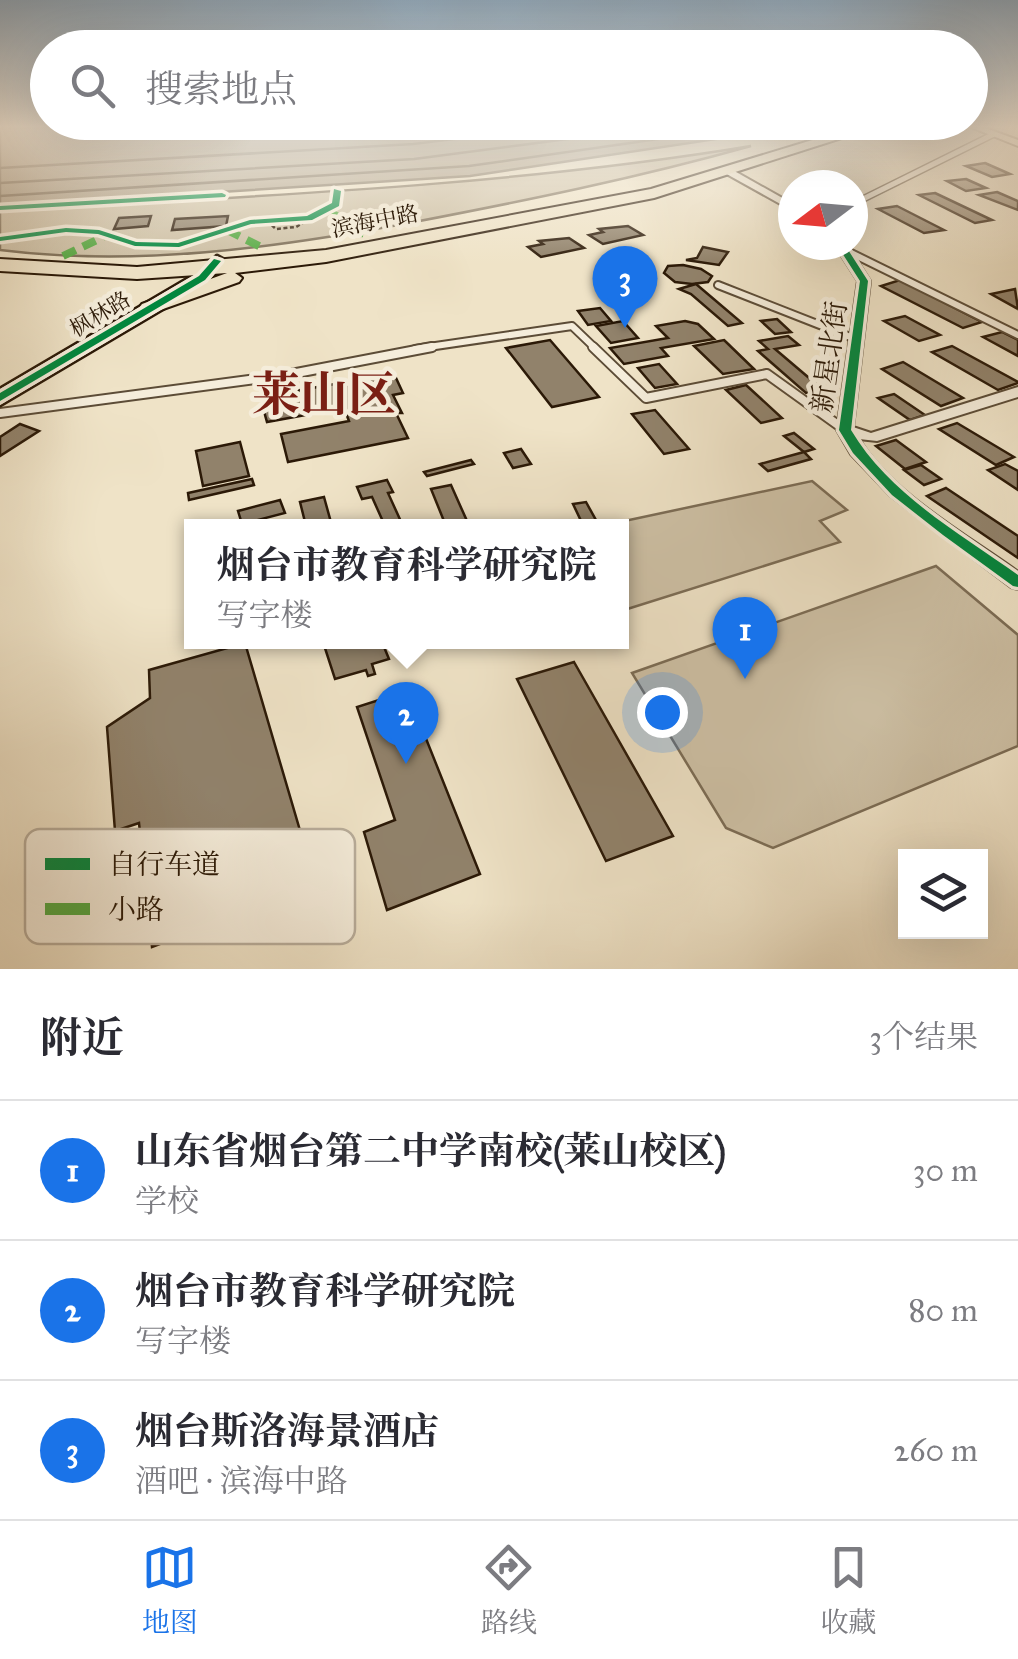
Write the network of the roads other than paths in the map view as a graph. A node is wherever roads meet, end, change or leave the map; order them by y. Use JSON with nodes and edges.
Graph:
{"nodes":[{"id":1,"x":675,"y":173,"type":"edge"},
{"id":2,"x":714,"y":173,"type":"edge"},
{"id":3,"x":732,"y":173,"type":"edge"},
{"id":4,"x":915,"y":173,"type":"edge"},
{"id":5,"x":868,"y":197,"type":"edge"},
{"id":6,"x":778,"y":199,"type":"edge"},
{"id":7,"x":0,"y":256,"type":"edge"},
{"id":8,"x":326,"y":256,"type":"junction"},
{"id":9,"x":851,"y":260,"type":"edge"},
{"id":10,"x":868,"y":260,"type":"edge"},
{"id":11,"x":0,"y":265,"type":"edge"},
{"id":12,"x":213,"y":265,"type":"junction"},
{"id":13,"x":100,"y":272,"type":"junction"},
{"id":14,"x":718,"y":285,"type":"dead end"},
{"id":15,"x":149,"y":308,"type":"junction"},
{"id":16,"x":1018,"y":336,"type":"edge"},
{"id":17,"x":858,"y":340,"type":"junction"},
{"id":18,"x":1018,"y":392,"type":"edge"},
{"id":19,"x":0,"y":398,"type":"edge"},
{"id":20,"x":0,"y":414,"type":"edge"},
{"id":21,"x":845,"y":430,"type":"junction"},
{"id":22,"x":1018,"y":582,"type":"edge"}],
"edges":[{"from":1,"to":12,"type":"main road","name":"滨海中路"},
{"from":2,"to":8,"type":"main road","name":"滨海中路"},
{"from":3,"to":6,"type":"street"},
{"from":4,"to":5,"type":"lane"},
{"from":7,"to":12,"type":"main road","name":"滨海中路"},
{"from":8,"to":12,"type":"main road","name":"滨海中路"},
{"from":8,"to":15,"type":"main road"},
{"from":9,"to":17,"type":"street","name":"新星北街"},
{"from":10,"to":16,"type":"lane"},
{"from":11,"to":13,"type":"main road","name":"滨海中路"},
{"from":12,"to":13,"type":"main road","name":"滨海中路"},
{"from":12,"to":15,"type":"street","name":"枫林路"},
{"from":13,"to":15,"type":"main road"},
{"from":14,"to":17,"type":"lane"},
{"from":15,"to":19,"type":"street","name":"枫林路"},
{"from":17,"to":21,"type":"street","name":"新星北街"},
{"from":18,"to":21,"type":"street"},
{"from":20,"to":21,"type":"lane"},
{"from":21,"to":22,"type":"street","name":"新星北街"}]}
